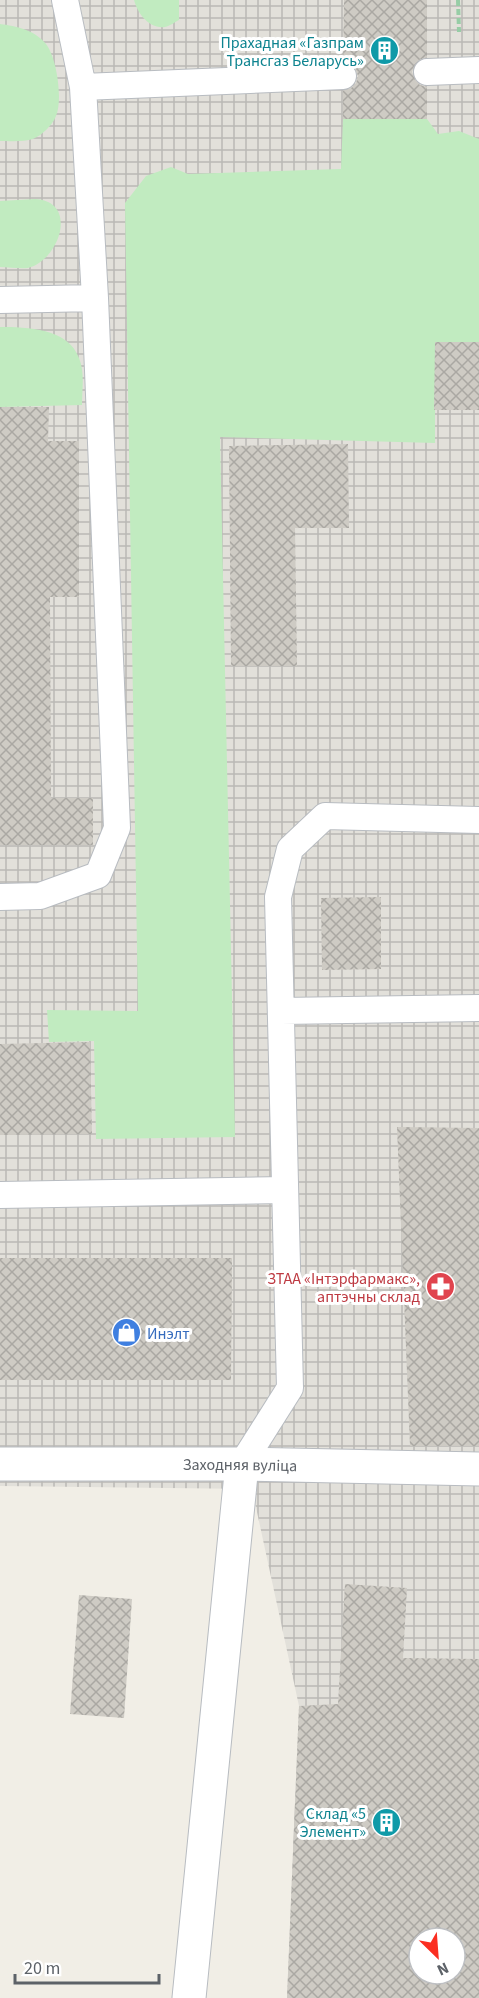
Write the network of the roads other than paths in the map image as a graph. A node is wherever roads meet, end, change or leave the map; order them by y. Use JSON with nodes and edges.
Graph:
{"nodes":[{"id":1,"x":65,"y":0,"type":"edge"},
{"id":2,"x":479,"y":70,"type":"edge"},
{"id":3,"x":427,"y":72,"type":"dead end"},
{"id":4,"x":343,"y":76,"type":"dead end"},
{"id":5,"x":83,"y":87,"type":"junction"},
{"id":6,"x":95,"y":298,"type":"junction"},
{"id":7,"x":0,"y":300,"type":"edge"},
{"id":8,"x":479,"y":820,"type":"edge"},
{"id":9,"x":0,"y":897,"type":"edge"},
{"id":10,"x":479,"y":1008,"type":"edge"},
{"id":11,"x":281,"y":1011,"type":"junction"},
{"id":12,"x":285,"y":1190,"type":"junction"},
{"id":13,"x":0,"y":1195,"type":"edge"},
{"id":14,"x":0,"y":1464,"type":"edge"},
{"id":15,"x":242,"y":1464,"type":"junction"},
{"id":16,"x":479,"y":1469,"type":"edge"},
{"id":17,"x":189,"y":1998,"type":"edge"}],
"edges":[{"from":1,"to":5,"type":"lane"},
{"from":2,"to":3,"type":"lane"},
{"from":4,"to":5,"type":"lane"},
{"from":5,"to":6,"type":"lane"},
{"from":6,"to":7,"type":"lane"},
{"from":6,"to":9,"type":"lane"},
{"from":8,"to":11,"type":"lane"},
{"from":10,"to":11,"type":"lane"},
{"from":11,"to":12,"type":"lane"},
{"from":12,"to":13,"type":"lane"},
{"from":12,"to":15,"type":"lane"},
{"from":14,"to":15,"type":"street","name":"Заходняя вуліца"},
{"from":15,"to":16,"type":"street","name":"Заходняя вуліца"},
{"from":15,"to":17,"type":"street"}]}
